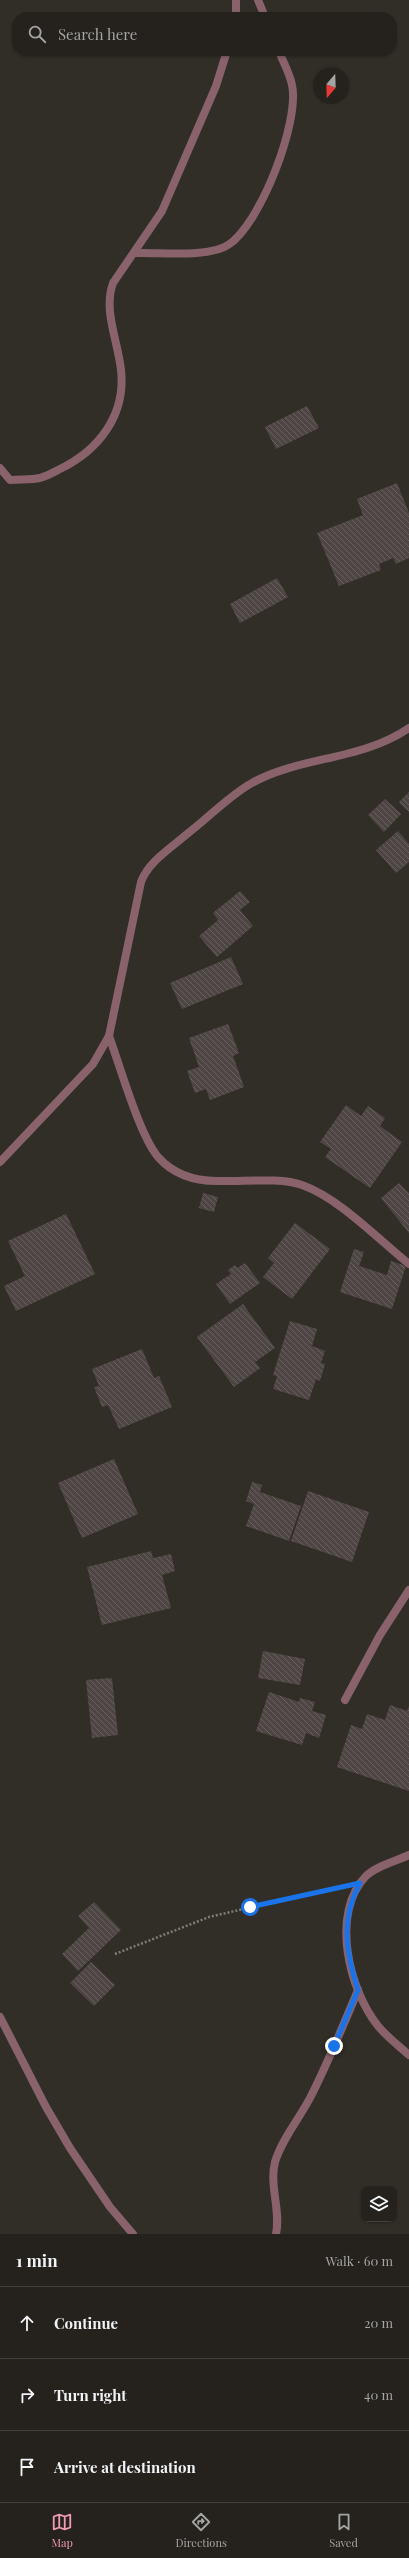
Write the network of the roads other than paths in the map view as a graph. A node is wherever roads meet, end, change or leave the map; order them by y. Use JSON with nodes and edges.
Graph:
{"nodes":[{"id":1,"x":236,"y":0,"type":"edge"},
{"id":2,"x":258,"y":0,"type":"edge"},
{"id":3,"x":236,"y":12,"type":"edge"},
{"id":4,"x":263,"y":12,"type":"edge"},
{"id":5,"x":225,"y":56,"type":"edge"},
{"id":6,"x":281,"y":56,"type":"edge"},
{"id":7,"x":135,"y":253,"type":"junction"},
{"id":8,"x":0,"y":468,"type":"edge"},
{"id":9,"x":409,"y":728,"type":"edge"},
{"id":10,"x":108,"y":1036,"type":"junction"},
{"id":11,"x":0,"y":1162,"type":"edge"},
{"id":12,"x":409,"y":1264,"type":"edge"},
{"id":13,"x":409,"y":1590,"type":"edge"},
{"id":14,"x":345,"y":1700,"type":"dead end"},
{"id":15,"x":409,"y":1855,"type":"edge"},
{"id":16,"x":358,"y":1990,"type":"junction"},
{"id":17,"x":0,"y":2017,"type":"edge"},
{"id":18,"x":409,"y":2055,"type":"edge"},
{"id":19,"x":133,"y":2234,"type":"edge"},
{"id":20,"x":276,"y":2234,"type":"edge"}],
"edges":[{"from":1,"to":3,"type":"street"},
{"from":2,"to":4,"type":"street"},
{"from":5,"to":7,"type":"street"},
{"from":6,"to":7,"type":"street"},
{"from":7,"to":8,"type":"street"},
{"from":9,"to":10,"type":"street"},
{"from":10,"to":11,"type":"street"},
{"from":10,"to":12,"type":"street"},
{"from":13,"to":14,"type":"street"},
{"from":15,"to":16,"type":"street"},
{"from":16,"to":18,"type":"street"},
{"from":16,"to":20,"type":"street"},
{"from":17,"to":19,"type":"street"}]}
